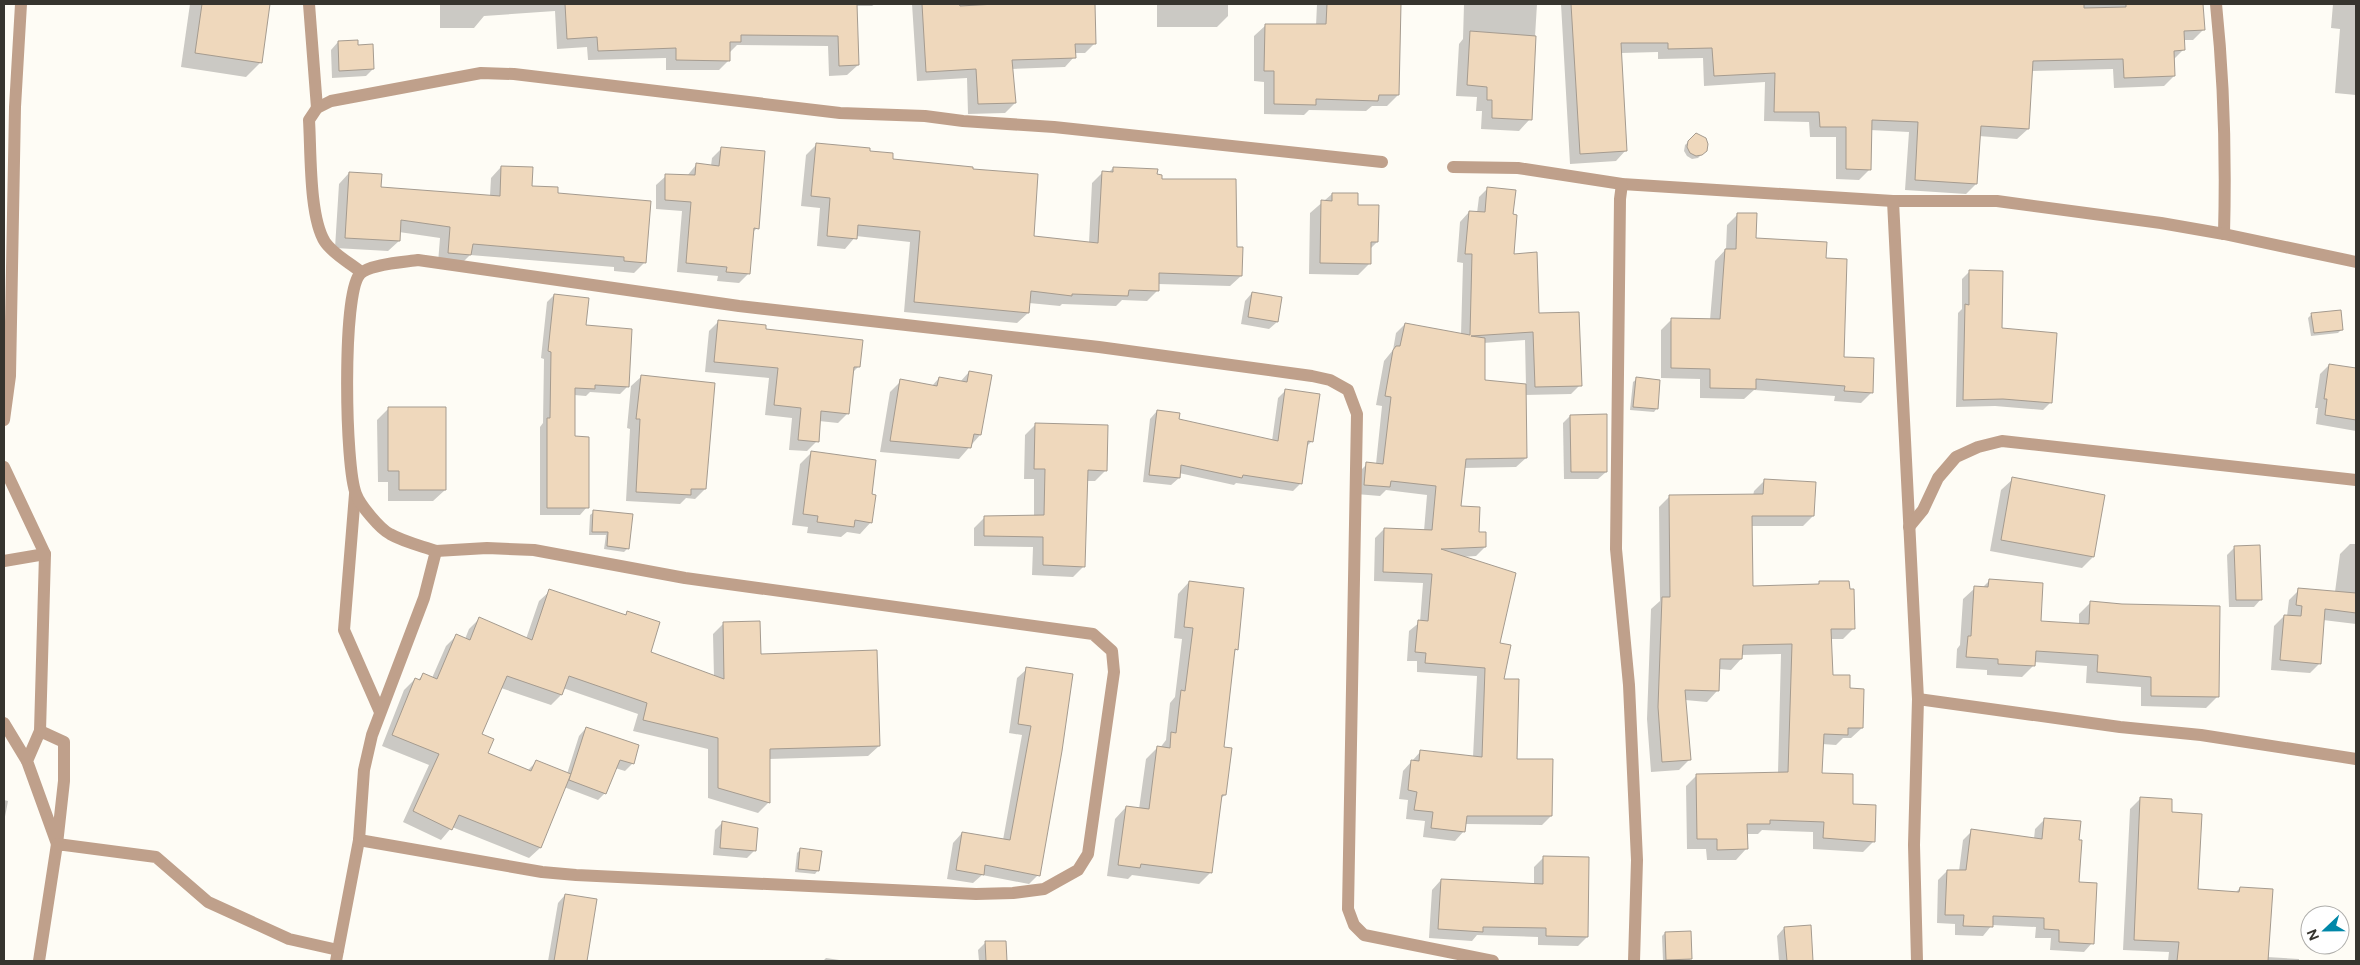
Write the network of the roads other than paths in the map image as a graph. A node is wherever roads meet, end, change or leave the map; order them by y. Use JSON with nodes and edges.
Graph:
{"nodes":[{"id":1,"x":21,"y":4,"type":"edge"},
{"id":2,"x":309,"y":4,"type":"edge"},
{"id":3,"x":2216,"y":4,"type":"edge"},
{"id":4,"x":317,"y":108,"type":"junction"},
{"id":5,"x":1382,"y":162,"type":"dead end"},
{"id":6,"x":1453,"y":167,"type":"dead end"},
{"id":7,"x":1622,"y":184,"type":"junction"},
{"id":8,"x":1893,"y":202,"type":"junction"},
{"id":9,"x":2224,"y":234,"type":"junction"},
{"id":10,"x":2356,"y":262,"type":"edge"},
{"id":11,"x":361,"y":272,"type":"junction"},
{"id":12,"x":4,"y":420,"type":"edge"},
{"id":13,"x":4,"y":466,"type":"edge"},
{"id":14,"x":2356,"y":480,"type":"edge"},
{"id":15,"x":355,"y":494,"type":"junction"},
{"id":16,"x":1910,"y":527,"type":"junction"},
{"id":17,"x":436,"y":551,"type":"junction"},
{"id":18,"x":45,"y":554,"type":"junction"},
{"id":19,"x":4,"y":561,"type":"edge"},
{"id":20,"x":1918,"y":699,"type":"junction"},
{"id":21,"x":380,"y":712,"type":"junction"},
{"id":22,"x":4,"y":723,"type":"edge"},
{"id":23,"x":40,"y":731,"type":"junction"},
{"id":24,"x":2356,"y":759,"type":"edge"},
{"id":25,"x":27,"y":761,"type":"junction"},
{"id":26,"x":359,"y":840,"type":"junction"},
{"id":27,"x":57,"y":844,"type":"junction"},
{"id":28,"x":337,"y":956,"type":"edge"},
{"id":29,"x":40,"y":961,"type":"edge"},
{"id":30,"x":1493,"y":961,"type":"edge"},
{"id":31,"x":1634,"y":961,"type":"edge"},
{"id":32,"x":1917,"y":961,"type":"edge"}],
"edges":[{"from":1,"to":12,"type":"street"},
{"from":2,"to":4,"type":"street"},
{"from":3,"to":9,"type":"street"},
{"from":4,"to":5,"type":"street"},
{"from":4,"to":11,"type":"street"},
{"from":6,"to":7,"type":"street"},
{"from":7,"to":8,"type":"street"},
{"from":7,"to":31,"type":"street"},
{"from":8,"to":9,"type":"street"},
{"from":8,"to":16,"type":"street"},
{"from":9,"to":10,"type":"street"},
{"from":11,"to":15,"type":"street"},
{"from":11,"to":30,"type":"street"},
{"from":13,"to":18,"type":"street"},
{"from":14,"to":16,"type":"street"},
{"from":15,"to":17,"type":"street"},
{"from":15,"to":21,"type":"street"},
{"from":16,"to":20,"type":"street"},
{"from":17,"to":21,"type":"street"},
{"from":17,"to":26,"type":"street"},
{"from":18,"to":19,"type":"street"},
{"from":18,"to":23,"type":"street"},
{"from":20,"to":24,"type":"street"},
{"from":20,"to":32,"type":"street"},
{"from":21,"to":26,"type":"street"},
{"from":22,"to":25,"type":"street"},
{"from":23,"to":25,"type":"street"},
{"from":23,"to":27,"type":"street"},
{"from":25,"to":27,"type":"street"},
{"from":26,"to":28,"type":"street"},
{"from":27,"to":28,"type":"street"},
{"from":27,"to":29,"type":"street"}]}
